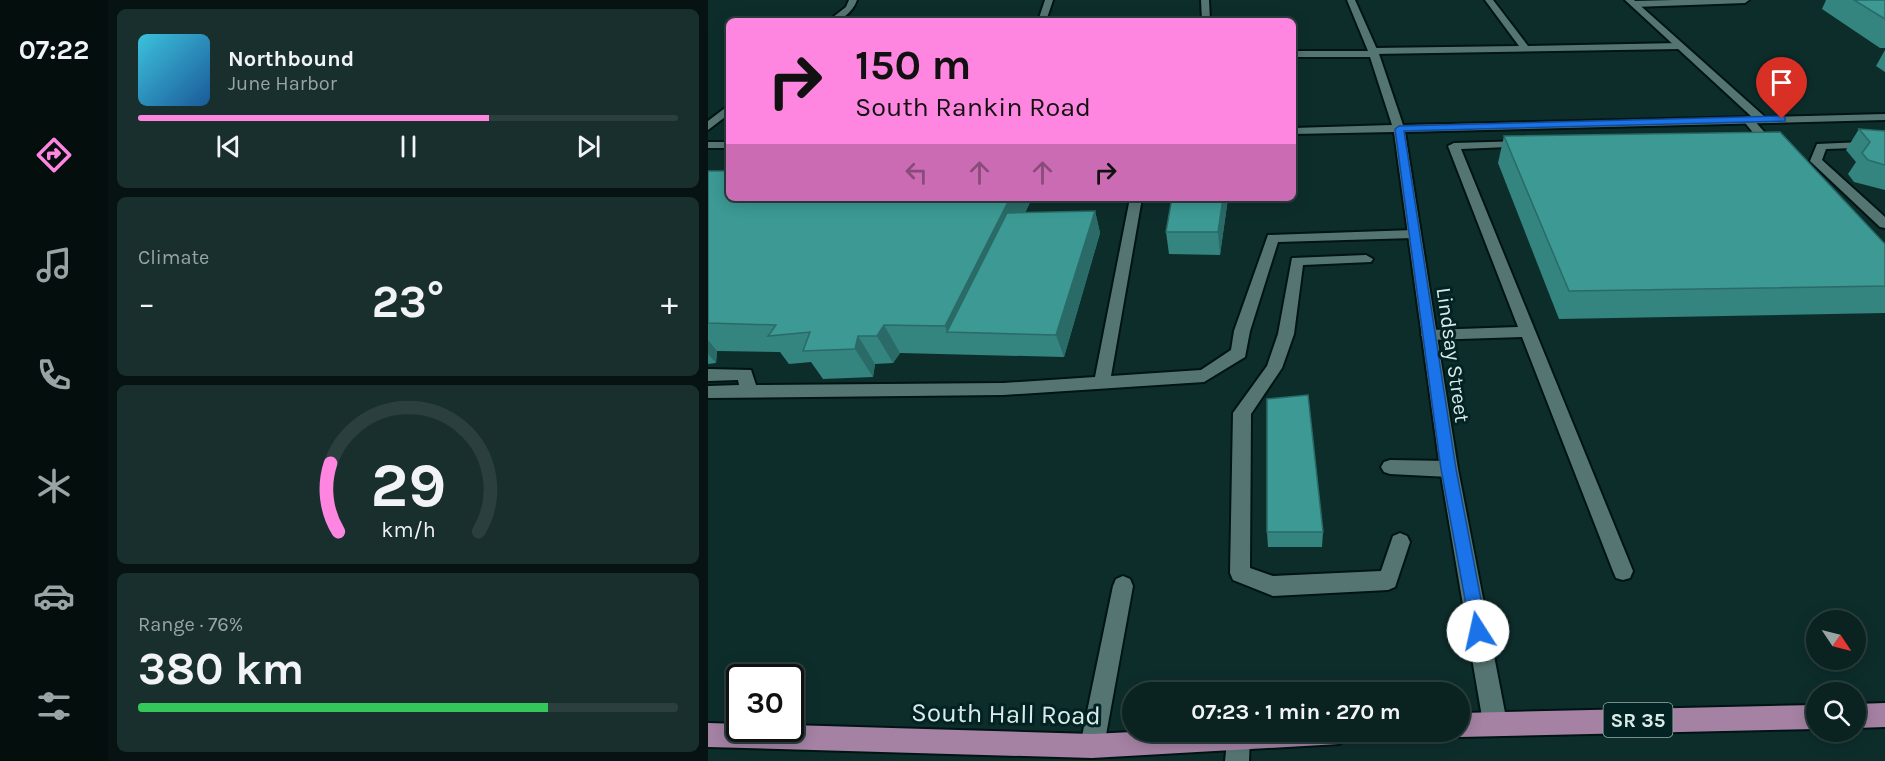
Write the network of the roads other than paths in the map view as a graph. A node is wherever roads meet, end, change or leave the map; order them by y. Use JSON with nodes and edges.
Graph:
{"nodes":[{"id":1,"x":853,"y":0,"type":"edge"},
{"id":2,"x":1050,"y":0,"type":"edge"},
{"id":3,"x":1205,"y":0,"type":"edge"},
{"id":4,"x":1351,"y":0,"type":"edge"},
{"id":5,"x":1489,"y":0,"type":"edge"},
{"id":6,"x":1745,"y":0,"type":"edge"},
{"id":7,"x":1631,"y":2,"type":"edge"},
{"id":8,"x":836,"y":18,"type":"edge"},
{"id":9,"x":1043,"y":18,"type":"edge"},
{"id":10,"x":1206,"y":18,"type":"edge"},
{"id":11,"x":1680,"y":46,"type":"junction"},
{"id":12,"x":1526,"y":48,"type":"junction"},
{"id":13,"x":1373,"y":52,"type":"junction"},
{"id":14,"x":1296,"y":54,"type":"edge"},
{"id":15,"x":726,"y":111,"type":"edge"},
{"id":16,"x":1885,"y":117,"type":"edge"},
{"id":17,"x":1748,"y":119,"type":"junction"},
{"id":18,"x":1761,"y":119,"type":"junction"},
{"id":19,"x":708,"y":127,"type":"edge"},
{"id":20,"x":1399,"y":129,"type":"junction"},
{"id":21,"x":1296,"y":131,"type":"edge"},
{"id":22,"x":1756,"y":142,"type":"edge"},
{"id":23,"x":1536,"y":144,"type":"edge"},
{"id":24,"x":1885,"y":144,"type":"edge"},
{"id":25,"x":726,"y":145,"type":"edge"},
{"id":26,"x":708,"y":146,"type":"edge"},
{"id":27,"x":1135,"y":201,"type":"edge"},
{"id":28,"x":1885,"y":224,"type":"edge"},
{"id":29,"x":1414,"y":234,"type":"junction"},
{"id":30,"x":1366,"y":259,"type":"dead end"},
{"id":31,"x":1528,"y":332,"type":"junction"},
{"id":32,"x":1429,"y":335,"type":"junction"},
{"id":33,"x":708,"y":375,"type":"edge"},
{"id":34,"x":1102,"y":382,"type":"junction"},
{"id":35,"x":749,"y":391,"type":"junction"},
{"id":36,"x":708,"y":392,"type":"edge"},
{"id":37,"x":1390,"y":467,"type":"dead end"},
{"id":38,"x":1449,"y":469,"type":"junction"},
{"id":39,"x":1400,"y":542,"type":"dead end"},
{"id":40,"x":1623,"y":571,"type":"dead end"},
{"id":41,"x":1122,"y":586,"type":"dead end"},
{"id":42,"x":1885,"y":715,"type":"edge"},
{"id":43,"x":1866,"y":716,"type":"edge"},
{"id":44,"x":1806,"y":717,"type":"edge"},
{"id":45,"x":1495,"y":723,"type":"junction"},
{"id":46,"x":1470,"y":724,"type":"edge"},
{"id":47,"x":708,"y":735,"type":"edge"},
{"id":48,"x":1280,"y":742,"type":"edge"},
{"id":49,"x":1092,"y":746,"type":"junction"},
{"id":50,"x":1238,"y":749,"type":"edge"},
{"id":51,"x":1029,"y":752,"type":"edge"}],
"edges":[{"from":1,"to":8,"type":"street"},
{"from":2,"to":9,"type":"street"},
{"from":3,"to":10,"type":"street"},
{"from":4,"to":13,"type":"street","name":"Lindsay Street"},
{"from":5,"to":12,"type":"street"},
{"from":6,"to":7,"type":"street"},
{"from":7,"to":11,"type":"street"},
{"from":11,"to":12,"type":"street"},
{"from":11,"to":18,"type":"street"},
{"from":12,"to":13,"type":"street"},
{"from":13,"to":14,"type":"street"},
{"from":13,"to":20,"type":"street","name":"Lindsay Street"},
{"from":15,"to":19,"type":"street"},
{"from":16,"to":18,"type":"street"},
{"from":17,"to":18,"type":"street"},
{"from":17,"to":20,"type":"street"},
{"from":17,"to":22,"type":"street"},
{"from":20,"to":21,"type":"street"},
{"from":20,"to":29,"type":"street","name":"Lindsay Street"},
{"from":23,"to":31,"type":"street"},
{"from":24,"to":28,"type":"street"},
{"from":25,"to":26,"type":"street"},
{"from":27,"to":34,"type":"street"},
{"from":29,"to":32,"type":"street","name":"Lindsay Street"},
{"from":29,"to":34,"type":"street"},
{"from":30,"to":39,"type":"street"},
{"from":31,"to":32,"type":"street"},
{"from":31,"to":40,"type":"street"},
{"from":32,"to":38,"type":"street","name":"Lindsay Street"},
{"from":33,"to":35,"type":"street"},
{"from":34,"to":35,"type":"street"},
{"from":35,"to":36,"type":"street"},
{"from":37,"to":38,"type":"street"},
{"from":38,"to":45,"type":"street","name":"Lindsay Street"},
{"from":41,"to":49,"type":"street"},
{"from":42,"to":43,"type":"main road"},
{"from":44,"to":45,"type":"main road","number":"SR 35"},
{"from":45,"to":46,"type":"main road","number":"SR 35"},
{"from":47,"to":51,"type":"main road","name":"South Hall Road"},
{"from":48,"to":50,"type":"main road","name":"South Hall Road"},
{"from":49,"to":50,"type":"main road","name":"South Hall Road"},
{"from":49,"to":51,"type":"main road","name":"South Hall Road"}]}
